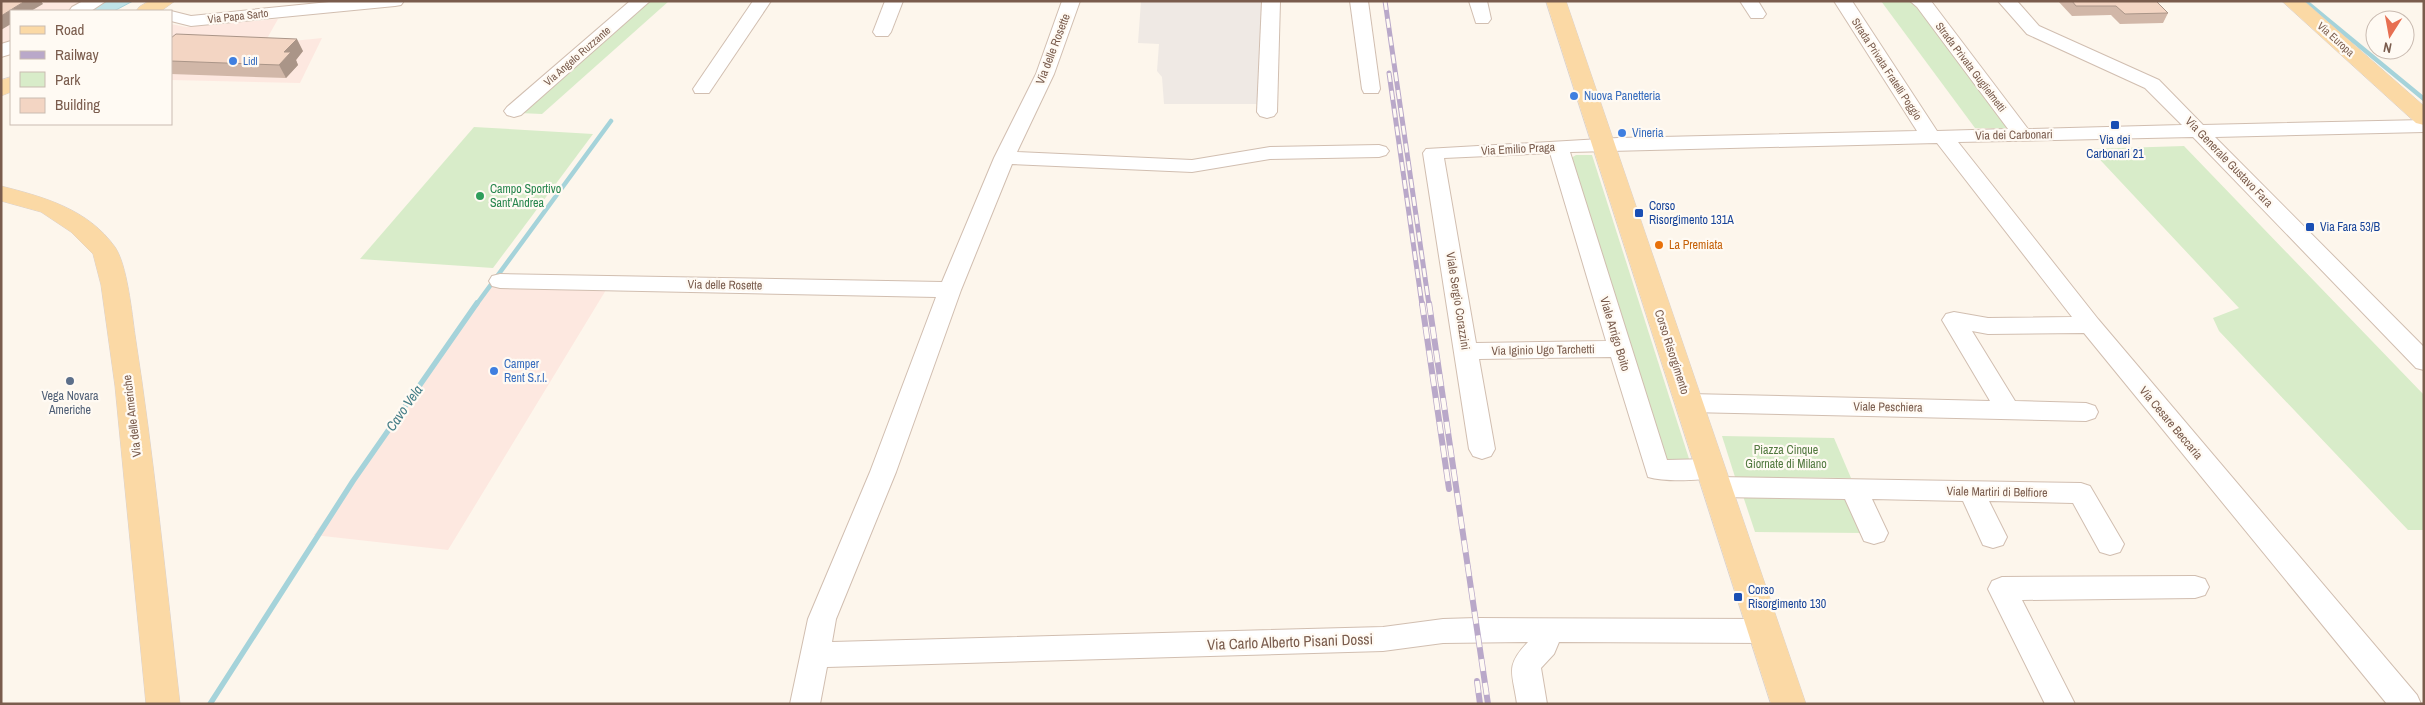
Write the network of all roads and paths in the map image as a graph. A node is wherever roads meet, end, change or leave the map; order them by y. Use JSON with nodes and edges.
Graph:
{"nodes":[{"id":1,"x":97,"y":1,"type":"edge"},
{"id":2,"x":395,"y":1,"type":"edge"},
{"id":3,"x":641,"y":1,"type":"edge"},
{"id":4,"x":762,"y":1,"type":"edge"},
{"id":5,"x":894,"y":1,"type":"edge"},
{"id":6,"x":1071,"y":1,"type":"edge"},
{"id":7,"x":1271,"y":1,"type":"edge"},
{"id":8,"x":1359,"y":1,"type":"edge"},
{"id":9,"x":1478,"y":1,"type":"edge"},
{"id":10,"x":1556,"y":1,"type":"edge"},
{"id":11,"x":1843,"y":1,"type":"edge"},
{"id":12,"x":1919,"y":1,"type":"edge"},
{"id":13,"x":2007,"y":1,"type":"edge"},
{"id":14,"x":2292,"y":1,"type":"edge"},
{"id":15,"x":80,"y":10,"type":"edge"},
{"id":16,"x":172,"y":16,"type":"edge"},
{"id":17,"x":1482,"y":19,"type":"dead end"},
{"id":18,"x":882,"y":32,"type":"dead end"},
{"id":19,"x":702,"y":89,"type":"dead end"},
{"id":20,"x":1371,"y":89,"type":"dead end"},
{"id":21,"x":514,"y":111,"type":"dead end"},
{"id":22,"x":1266,"y":112,"type":"dead end"},
{"id":23,"x":2424,"y":118,"type":"edge"},
{"id":24,"x":2424,"y":126,"type":"edge"},
{"id":25,"x":2200,"y":131,"type":"junction"},
{"id":26,"x":2022,"y":135,"type":"junction"},
{"id":27,"x":1937,"y":137,"type":"junction"},
{"id":28,"x":1604,"y":145,"type":"junction"},
{"id":29,"x":1558,"y":147,"type":"junction"},
{"id":30,"x":1379,"y":151,"type":"dead end"},
{"id":31,"x":1433,"y":153,"type":"joint"},
{"id":32,"x":1004,"y":158,"type":"junction"},
{"id":33,"x":1,"y":193,"type":"edge"},
{"id":34,"x":500,"y":281,"type":"dead end"},
{"id":35,"x":950,"y":290,"type":"junction"},
{"id":36,"x":2090,"y":325,"type":"junction"},
{"id":37,"x":1620,"y":349,"type":"junction"},
{"id":38,"x":1466,"y":351,"type":"junction"},
{"id":39,"x":2424,"y":362,"type":"edge"},
{"id":40,"x":1689,"y":403,"type":"junction"},
{"id":41,"x":2008,"y":410,"type":"junction"},
{"id":42,"x":2086,"y":412,"type":"dead end"},
{"id":43,"x":1482,"y":449,"type":"dead end"},
{"id":44,"x":1714,"y":478,"type":"junction"},
{"id":45,"x":1854,"y":489,"type":"junction"},
{"id":46,"x":1971,"y":491,"type":"junction"},
{"id":47,"x":1874,"y":534,"type":"dead end"},
{"id":48,"x":1993,"y":537,"type":"dead end"},
{"id":49,"x":2110,"y":544,"type":"dead end"},
{"id":50,"x":2195,"y":587,"type":"dead end"},
{"id":51,"x":1544,"y":630,"type":"junction"},
{"id":52,"x":1765,"y":632,"type":"junction"},
{"id":53,"x":814,"y":655,"type":"junction"},
{"id":54,"x":163,"y":704,"type":"edge"},
{"id":55,"x":805,"y":704,"type":"edge"},
{"id":56,"x":1532,"y":704,"type":"edge"},
{"id":57,"x":1789,"y":704,"type":"edge"},
{"id":58,"x":2060,"y":704,"type":"edge"},
{"id":59,"x":2406,"y":704,"type":"edge"}],
"edges":[{"from":1,"to":15,"type":"street"},
{"from":2,"to":16,"type":"street","name":"Via Papa Sarto"},
{"from":3,"to":21,"type":"street","name":"Via Angelo Ruzzante"},
{"from":4,"to":19,"type":"street"},
{"from":5,"to":18,"type":"street"},
{"from":6,"to":32,"type":"street","name":"Via delle Rosette"},
{"from":7,"to":22,"type":"street"},
{"from":8,"to":20,"type":"street"},
{"from":9,"to":17,"type":"street"},
{"from":10,"to":28,"type":"main road","name":"Corso Risorgimento"},
{"from":11,"to":27,"type":"street","name":"Strada Privata Fratelli Poggio"},
{"from":12,"to":26,"type":"street","name":"Strada Privata Guglielmetti"},
{"from":13,"to":25,"type":"street","name":"Via Generale Gustavo Fara"},
{"from":14,"to":23,"type":"main road","name":"Via Europa"},
{"from":24,"to":25,"type":"street","name":"Via dei Carbonari"},
{"from":25,"to":26,"type":"street","name":"Via dei Carbonari"},
{"from":25,"to":39,"type":"street","name":"Via Generale Gustavo Fara"},
{"from":26,"to":27,"type":"street","name":"Via dei Carbonari"},
{"from":27,"to":28,"type":"street","name":"Via dei Carbonari"},
{"from":27,"to":36,"type":"street","name":"Via Cesare Beccaria"},
{"from":28,"to":29,"type":"street","name":"Via Emilio Praga"},
{"from":28,"to":40,"type":"main road","name":"Corso Risorgimento"},
{"from":29,"to":31,"type":"street","name":"Via Emilio Praga"},
{"from":29,"to":37,"type":"street","name":"Viale Arrigo Boito"},
{"from":30,"to":32,"type":"street"},
{"from":31,"to":38,"type":"street","name":"Viale Sergio Corazzini"},
{"from":32,"to":35,"type":"street","name":"Via delle Rosette"},
{"from":33,"to":54,"type":"main road","name":"Via delle Americhe"},
{"from":34,"to":35,"type":"street","name":"Via delle Rosette"},
{"from":35,"to":53,"type":"street","name":"Via delle Rosette"},
{"from":36,"to":41,"type":"street"},
{"from":36,"to":59,"type":"street","name":"Via Cesare Beccaria"},
{"from":37,"to":38,"type":"street","name":"Via Iginio Ugo Tarchetti"},
{"from":37,"to":44,"type":"street","name":"Viale Arrigo Boito"},
{"from":38,"to":43,"type":"street","name":"Viale Sergio Corazzini"},
{"from":40,"to":41,"type":"street","name":"Viale Peschiera"},
{"from":40,"to":44,"type":"main road","name":"Corso Risorgimento"},
{"from":41,"to":42,"type":"street","name":"Viale Peschiera"},
{"from":44,"to":45,"type":"street"},
{"from":44,"to":52,"type":"main road","name":"Corso Risorgimento"},
{"from":45,"to":46,"type":"street","name":"Viale Martiri di Belfiore"},
{"from":45,"to":47,"type":"street"},
{"from":46,"to":48,"type":"street"},
{"from":46,"to":49,"type":"street","name":"Viale Martiri di Belfiore"},
{"from":50,"to":58,"type":"street"},
{"from":51,"to":52,"type":"street","name":"Via Carlo Alberto Pisani Dossi"},
{"from":51,"to":53,"type":"street","name":"Via Carlo Alberto Pisani Dossi"},
{"from":51,"to":56,"type":"street"},
{"from":52,"to":57,"type":"main road","name":"Corso Risorgimento"},
{"from":53,"to":55,"type":"street","name":"Via delle Rosette"}]}
